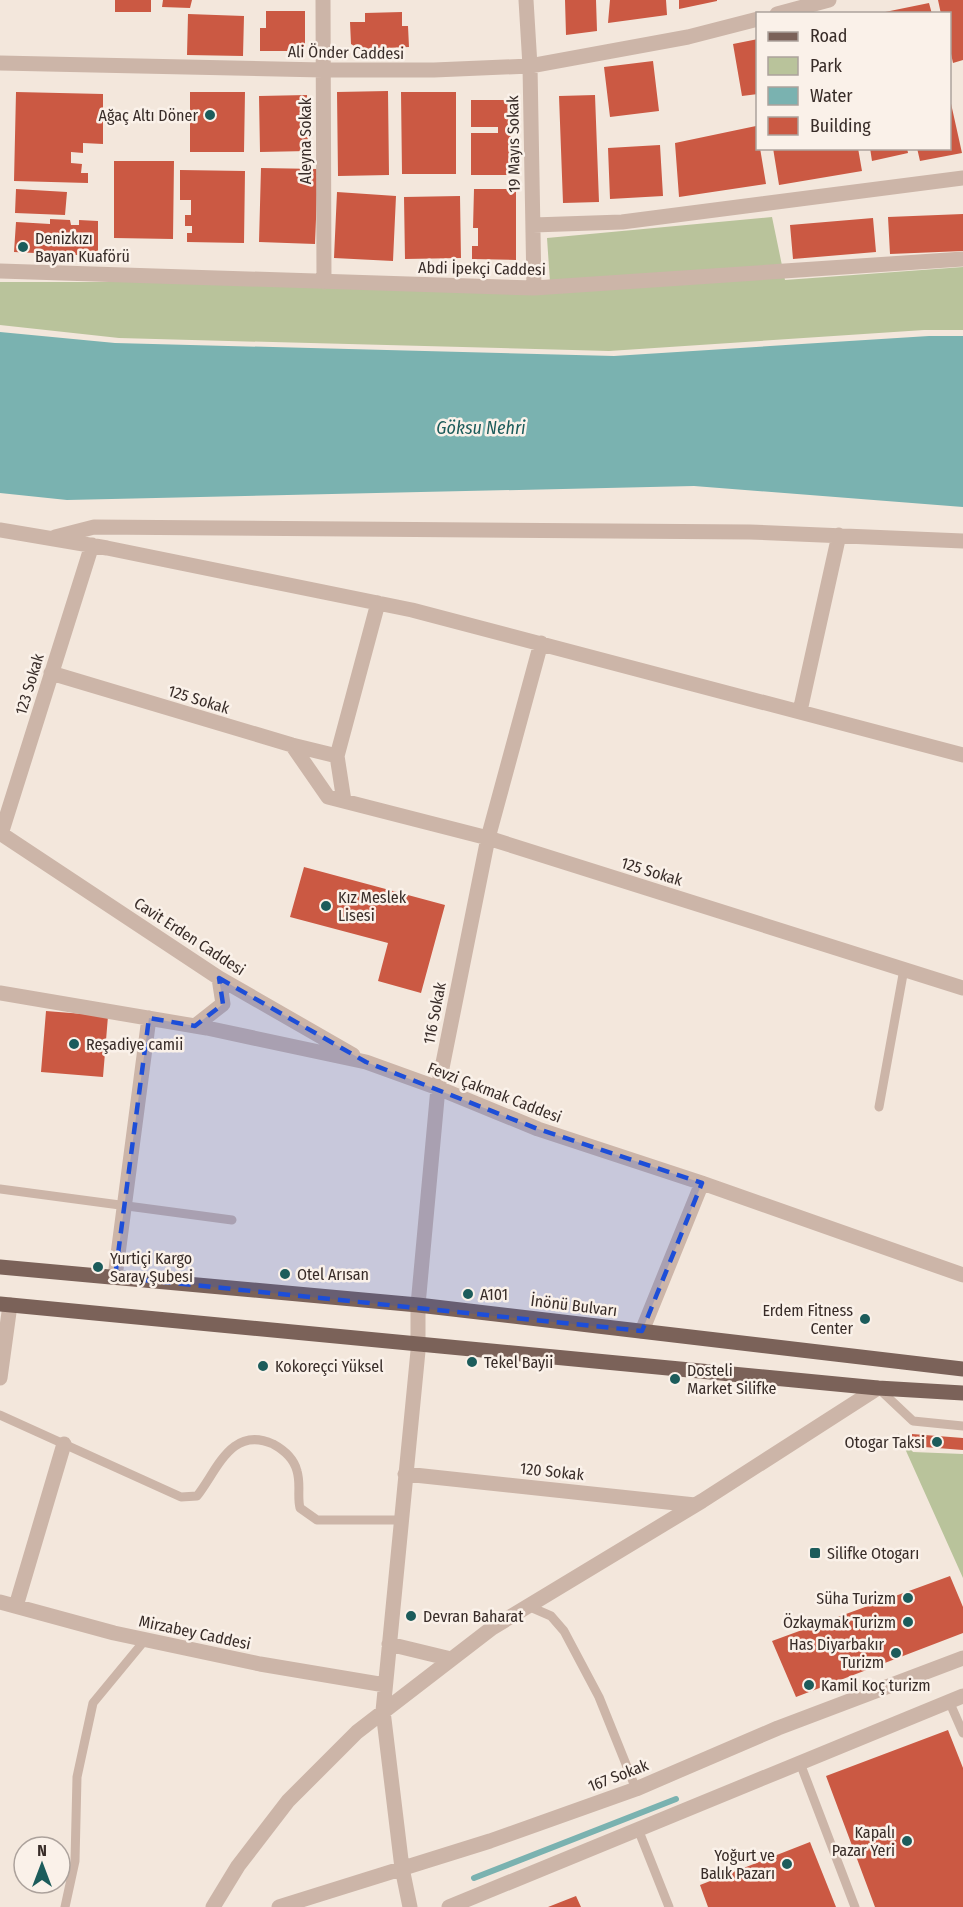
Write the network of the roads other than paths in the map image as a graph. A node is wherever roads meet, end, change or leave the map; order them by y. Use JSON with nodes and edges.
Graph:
{"nodes":[{"id":1,"x":322,"y":0,"type":"edge"},
{"id":2,"x":526,"y":0,"type":"edge"},
{"id":3,"x":829,"y":0,"type":"edge"},
{"id":4,"x":784,"y":12,"type":"edge"},
{"id":5,"x":756,"y":20,"type":"edge"},
{"id":6,"x":0,"y":63,"type":"edge"},
{"id":7,"x":530,"y":66,"type":"junction"},
{"id":8,"x":323,"y":70,"type":"junction"},
{"id":9,"x":963,"y":178,"type":"edge"},
{"id":10,"x":533,"y":225,"type":"junction"},
{"id":11,"x":963,"y":259,"type":"edge"},
{"id":12,"x":0,"y":271,"type":"edge"},
{"id":13,"x":324,"y":282,"type":"junction"},
{"id":14,"x":534,"y":288,"type":"junction"},
{"id":15,"x":0,"y":530,"type":"edge"},
{"id":16,"x":839,"y":535,"type":"junction"},
{"id":17,"x":48,"y":538,"type":"junction"},
{"id":18,"x":963,"y":541,"type":"edge"},
{"id":19,"x":92,"y":545,"type":"junction"},
{"id":20,"x":378,"y":603,"type":"junction"},
{"id":21,"x":541,"y":643,"type":"junction"},
{"id":22,"x":51,"y":673,"type":"junction"},
{"id":23,"x":800,"y":711,"type":"junction"},
{"id":24,"x":292,"y":745,"type":"junction"},
{"id":25,"x":963,"y":755,"type":"edge"},
{"id":26,"x":337,"y":756,"type":"junction"},
{"id":27,"x":344,"y":801,"type":"junction"},
{"id":28,"x":1,"y":834,"type":"edge"},
{"id":29,"x":488,"y":838,"type":"junction"},
{"id":30,"x":904,"y":969,"type":"junction"},
{"id":31,"x":219,"y":978,"type":"junction"},
{"id":32,"x":963,"y":988,"type":"edge"},
{"id":33,"x":0,"y":993,"type":"edge"},
{"id":34,"x":149,"y":1018,"type":"junction"},
{"id":35,"x":195,"y":1026,"type":"junction"},
{"id":36,"x":366,"y":1062,"type":"junction"},
{"id":37,"x":438,"y":1088,"type":"junction"},
{"id":38,"x":879,"y":1107,"type":"dead end"},
{"id":39,"x":702,"y":1183,"type":"junction"},
{"id":40,"x":0,"y":1189,"type":"edge"},
{"id":41,"x":124,"y":1206,"type":"junction"},
{"id":42,"x":232,"y":1220,"type":"dead end"},
{"id":43,"x":0,"y":1267,"type":"edge"},
{"id":44,"x":963,"y":1275,"type":"edge"},
{"id":45,"x":115,"y":1277,"type":"junction"},
{"id":46,"x":5,"y":1304,"type":"edge"},
{"id":47,"x":418,"y":1305,"type":"junction"},
{"id":48,"x":642,"y":1331,"type":"junction"},
{"id":49,"x":418,"y":1344,"type":"junction"},
{"id":50,"x":963,"y":1369,"type":"edge"},
{"id":51,"x":0,"y":1378,"type":"edge"},
{"id":52,"x":878,"y":1388,"type":"junction"},
{"id":53,"x":963,"y":1393,"type":"edge"},
{"id":54,"x":0,"y":1415,"type":"edge"},
{"id":55,"x":963,"y":1426,"type":"edge"},
{"id":56,"x":64,"y":1444,"type":"junction"},
{"id":57,"x":405,"y":1474,"type":"junction"},
{"id":58,"x":695,"y":1505,"type":"junction"},
{"id":59,"x":401,"y":1520,"type":"junction"},
{"id":60,"x":0,"y":1602,"type":"edge"},
{"id":61,"x":16,"y":1606,"type":"junction"},
{"id":62,"x":528,"y":1606,"type":"junction"},
{"id":63,"x":145,"y":1640,"type":"junction"},
{"id":64,"x":389,"y":1644,"type":"junction"},
{"id":65,"x":963,"y":1658,"type":"edge"},
{"id":66,"x":451,"y":1659,"type":"junction"},
{"id":67,"x":386,"y":1685,"type":"junction"},
{"id":68,"x":956,"y":1699,"type":"edge"},
{"id":69,"x":383,"y":1712,"type":"junction"},
{"id":70,"x":963,"y":1733,"type":"edge"},
{"id":71,"x":800,"y":1763,"type":"junction"},
{"id":72,"x":636,"y":1789,"type":"junction"},
{"id":73,"x":638,"y":1829,"type":"junction"},
{"id":74,"x":402,"y":1869,"type":"junction"},
{"id":75,"x":65,"y":1907,"type":"edge"},
{"id":76,"x":213,"y":1907,"type":"edge"},
{"id":77,"x":279,"y":1907,"type":"edge"},
{"id":78,"x":410,"y":1907,"type":"edge"},
{"id":79,"x":449,"y":1907,"type":"edge"},
{"id":80,"x":669,"y":1907,"type":"edge"},
{"id":81,"x":855,"y":1907,"type":"edge"}],
"edges":[{"from":1,"to":8,"type":"street","name":"Aleyna Sokak"},
{"from":2,"to":7,"type":"street","name":"19 Mayıs Sokak"},
{"from":3,"to":4,"type":"street"},
{"from":5,"to":7,"type":"street","name":"Ali Önder Caddesi"},
{"from":6,"to":8,"type":"street","name":"Ali Önder Caddesi"},
{"from":7,"to":8,"type":"street","name":"Ali Önder Caddesi"},
{"from":7,"to":10,"type":"street","name":"19 Mayıs Sokak"},
{"from":8,"to":13,"type":"street","name":"Aleyna Sokak"},
{"from":9,"to":10,"type":"street"},
{"from":10,"to":14,"type":"street","name":"19 Mayıs Sokak"},
{"from":11,"to":14,"type":"street","name":"Abdi İpekçi Caddesi"},
{"from":12,"to":13,"type":"street","name":"Abdi İpekçi Caddesi"},
{"from":13,"to":14,"type":"street","name":"Abdi İpekçi Caddesi"},
{"from":15,"to":17,"type":"street"},
{"from":16,"to":17,"type":"street"},
{"from":16,"to":18,"type":"street"},
{"from":16,"to":23,"type":"street"},
{"from":17,"to":19,"type":"street"},
{"from":19,"to":20,"type":"street"},
{"from":19,"to":22,"type":"street","name":"123 Sokak"},
{"from":20,"to":21,"type":"street"},
{"from":20,"to":26,"type":"street"},
{"from":21,"to":23,"type":"street"},
{"from":21,"to":29,"type":"street","name":"116 Sokak"},
{"from":22,"to":24,"type":"street","name":"125 Sokak"},
{"from":22,"to":28,"type":"street","name":"123 Sokak"},
{"from":23,"to":25,"type":"street"},
{"from":24,"to":26,"type":"street","name":"125 Sokak"},
{"from":24,"to":27,"type":"street","name":"125 Sokak"},
{"from":26,"to":27,"type":"street"},
{"from":27,"to":29,"type":"street","name":"125 Sokak"},
{"from":28,"to":31,"type":"street","name":"Cavit Erden Caddesi"},
{"from":29,"to":30,"type":"street","name":"125 Sokak"},
{"from":29,"to":37,"type":"street","name":"116 Sokak"},
{"from":30,"to":32,"type":"street","name":"125 Sokak"},
{"from":30,"to":38,"type":"lane"},
{"from":31,"to":35,"type":"street"},
{"from":31,"to":36,"type":"street","name":"Cavit Erden Caddesi"},
{"from":33,"to":34,"type":"street","name":"Fevzi Çakmak Caddesi"},
{"from":34,"to":35,"type":"street","name":"Fevzi Çakmak Caddesi"},
{"from":34,"to":41,"type":"street"},
{"from":35,"to":36,"type":"street","name":"Fevzi Çakmak Caddesi"},
{"from":36,"to":37,"type":"street","name":"Fevzi Çakmak Caddesi"},
{"from":37,"to":39,"type":"street","name":"Fevzi Çakmak Caddesi"},
{"from":37,"to":47,"type":"street","name":"116 Sokak"},
{"from":39,"to":44,"type":"street","name":"Fevzi Çakmak Caddesi"},
{"from":39,"to":48,"type":"street"},
{"from":40,"to":41,"type":"lane"},
{"from":41,"to":42,"type":"lane"},
{"from":41,"to":45,"type":"street"},
{"from":43,"to":45,"type":"main road","name":"İnönü Bulvarı"},
{"from":45,"to":47,"type":"main road","name":"İnönü Bulvarı"},
{"from":46,"to":49,"type":"main road"},
{"from":46,"to":51,"type":"street"},
{"from":47,"to":48,"type":"main road","name":"İnönü Bulvarı"},
{"from":47,"to":49,"type":"street","name":"116 Sokak"},
{"from":48,"to":50,"type":"main road","name":"İnönü Bulvarı"},
{"from":49,"to":52,"type":"main road"},
{"from":49,"to":57,"type":"street","name":"116 Sokak"},
{"from":52,"to":53,"type":"main road"},
{"from":52,"to":55,"type":"lane"},
{"from":52,"to":58,"type":"street"},
{"from":54,"to":56,"type":"lane"},
{"from":56,"to":59,"type":"lane"},
{"from":56,"to":61,"type":"street"},
{"from":57,"to":58,"type":"street","name":"120 Sokak"},
{"from":57,"to":59,"type":"street","name":"116 Sokak"},
{"from":58,"to":62,"type":"street"},
{"from":59,"to":64,"type":"street","name":"116 Sokak"},
{"from":60,"to":61,"type":"street","name":"Mirzabey Caddesi"},
{"from":61,"to":63,"type":"street","name":"Mirzabey Caddesi"},
{"from":62,"to":66,"type":"street"},
{"from":62,"to":72,"type":"lane"},
{"from":63,"to":67,"type":"street","name":"Mirzabey Caddesi"},
{"from":63,"to":75,"type":"lane"},
{"from":64,"to":66,"type":"street"},
{"from":64,"to":67,"type":"street","name":"116 Sokak"},
{"from":65,"to":72,"type":"street","name":"167 Sokak"},
{"from":66,"to":69,"type":"street"},
{"from":67,"to":69,"type":"street","name":"116 Sokak"},
{"from":68,"to":70,"type":"lane"},
{"from":68,"to":71,"type":"street"},
{"from":69,"to":74,"type":"street","name":"116 Sokak"},
{"from":69,"to":76,"type":"street"},
{"from":71,"to":73,"type":"street"},
{"from":71,"to":81,"type":"lane"},
{"from":72,"to":74,"type":"street","name":"167 Sokak"},
{"from":73,"to":79,"type":"street"},
{"from":73,"to":80,"type":"lane"},
{"from":74,"to":77,"type":"street","name":"167 Sokak"},
{"from":74,"to":78,"type":"street","name":"116 Sokak"}]}
